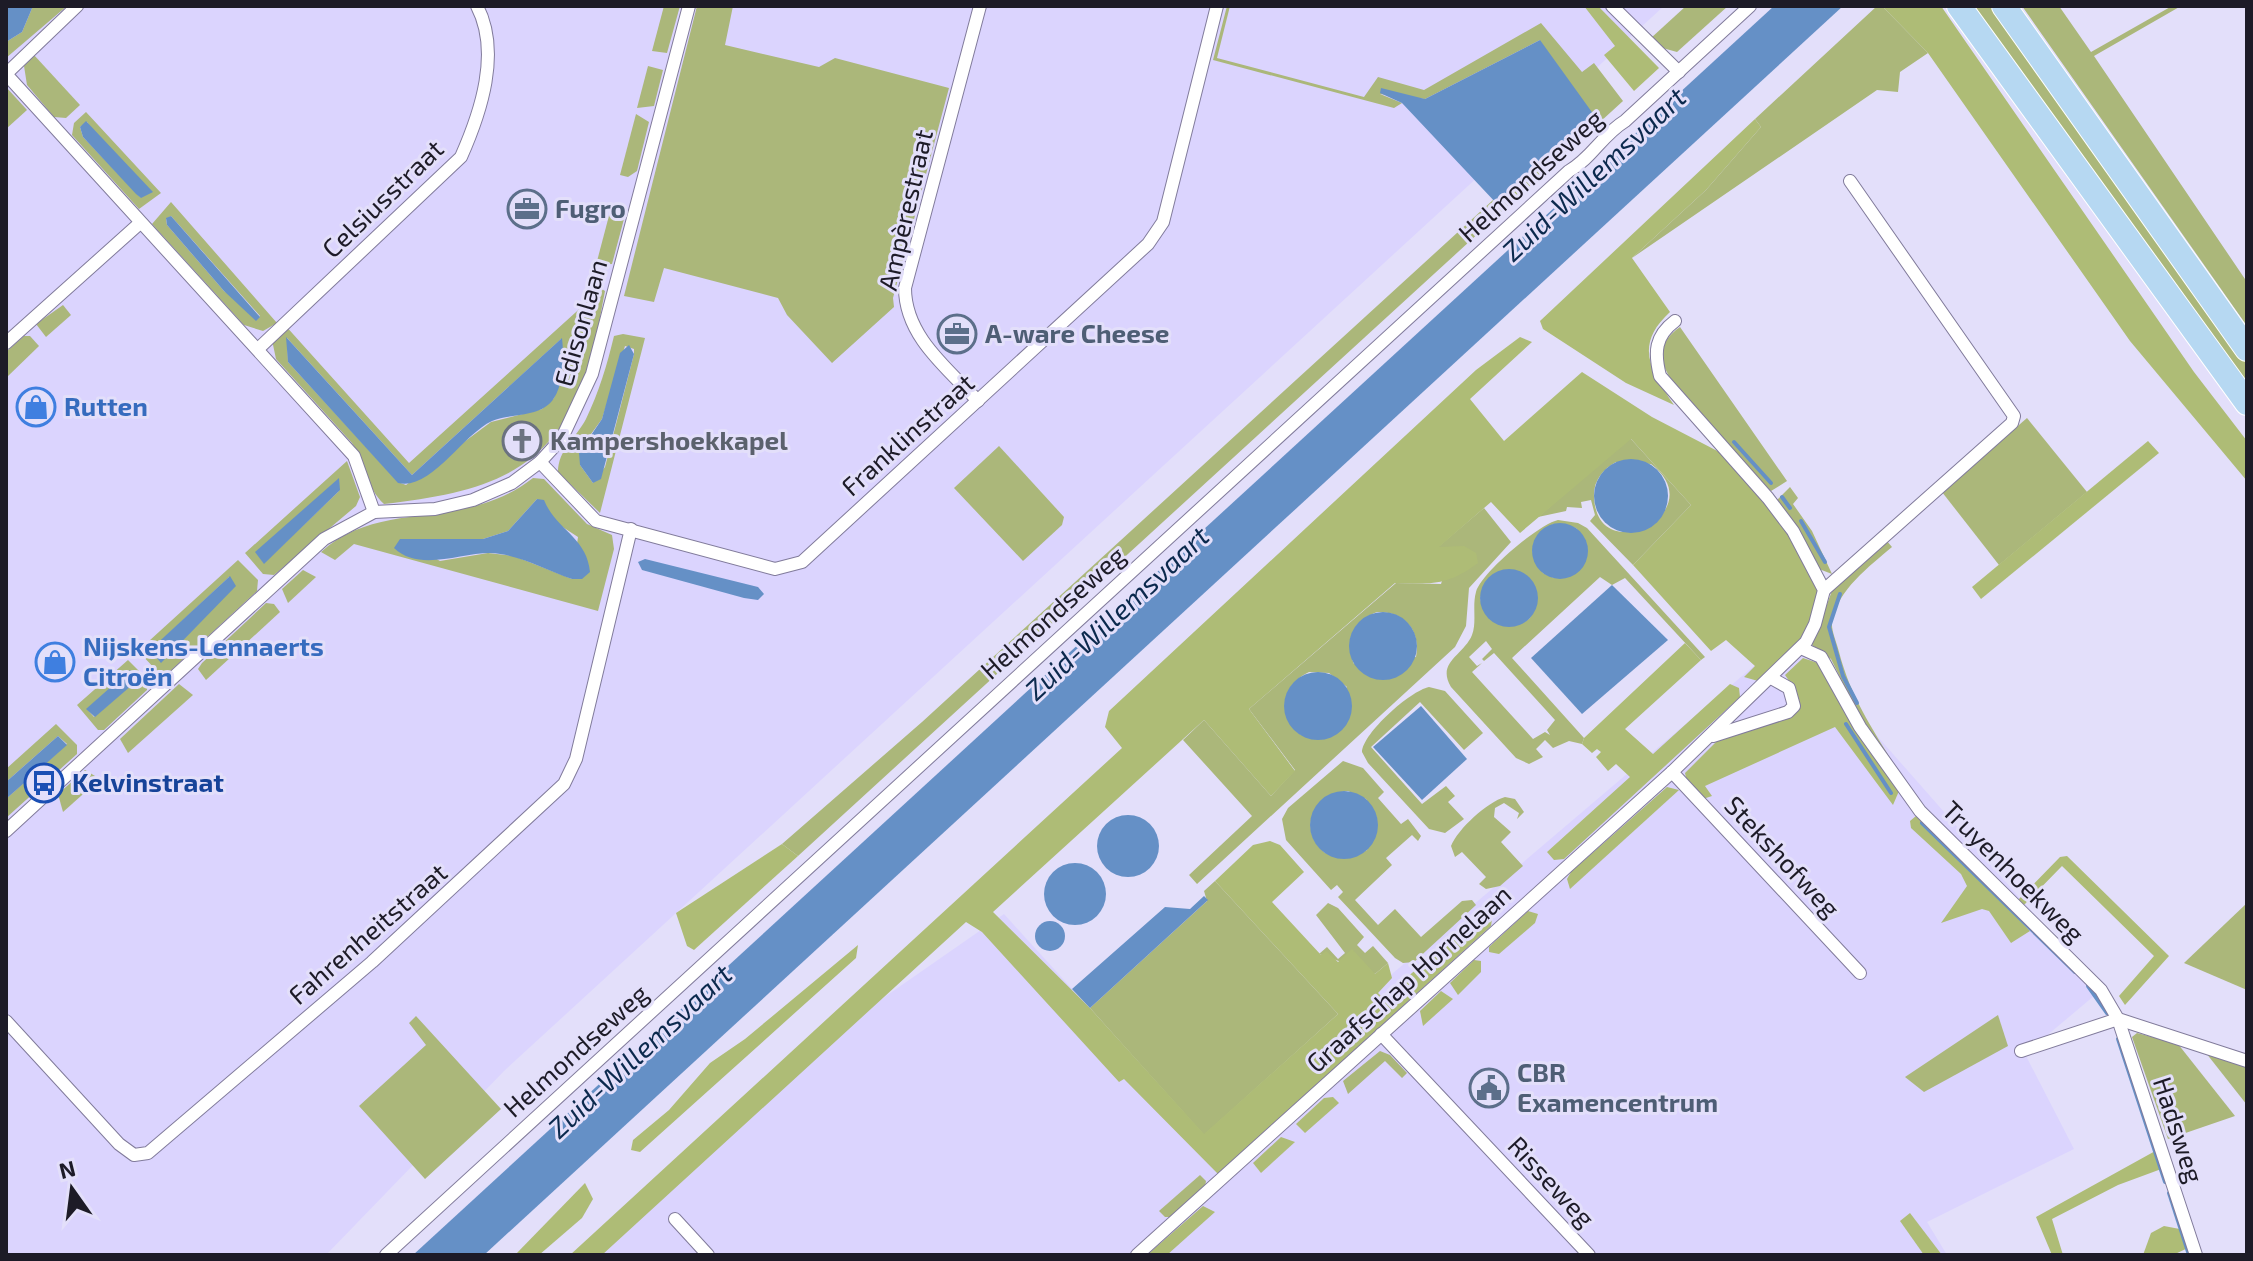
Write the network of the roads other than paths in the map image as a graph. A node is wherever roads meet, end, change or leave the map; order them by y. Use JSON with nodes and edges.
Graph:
{"nodes":[{"id":1,"x":77,"y":6,"type":"edge"},
{"id":2,"x":477,"y":6,"type":"edge"},
{"id":3,"x":689,"y":6,"type":"edge"},
{"id":4,"x":980,"y":6,"type":"edge"},
{"id":5,"x":1217,"y":6,"type":"edge"},
{"id":6,"x":1612,"y":6,"type":"edge"},
{"id":7,"x":1750,"y":6,"type":"edge"},
{"id":8,"x":1959,"y":6,"type":"edge"},
{"id":9,"x":2004,"y":6,"type":"edge"},
{"id":10,"x":1679,"y":72,"type":"junction"},
{"id":11,"x":6,"y":74,"type":"edge"},
{"id":12,"x":1850,"y":181,"type":"dead end"},
{"id":13,"x":140,"y":223,"type":"junction"},
{"id":14,"x":1675,"y":321,"type":"dead end"},
{"id":15,"x":6,"y":343,"type":"edge"},
{"id":16,"x":258,"y":349,"type":"junction"},
{"id":17,"x":2247,"y":349,"type":"edge"},
{"id":18,"x":978,"y":401,"type":"junction"},
{"id":19,"x":2247,"y":403,"type":"edge"},
{"id":20,"x":540,"y":462,"type":"junction"},
{"id":21,"x":374,"y":512,"type":"junction"},
{"id":22,"x":631,"y":529,"type":"junction"},
{"id":23,"x":1824,"y":590,"type":"junction"},
{"id":24,"x":1801,"y":648,"type":"junction"},
{"id":25,"x":1771,"y":678,"type":"junction"},
{"id":26,"x":1710,"y":737,"type":"junction"},
{"id":27,"x":1672,"y":772,"type":"junction"},
{"id":28,"x":6,"y":831,"type":"edge"},
{"id":29,"x":1860,"y":973,"type":"dead end"},
{"id":30,"x":2118,"y":1019,"type":"junction"},
{"id":31,"x":6,"y":1021,"type":"edge"},
{"id":32,"x":1381,"y":1034,"type":"junction"},
{"id":33,"x":2021,"y":1051,"type":"dead end"},
{"id":34,"x":2247,"y":1061,"type":"edge"},
{"id":35,"x":675,"y":1219,"type":"dead end"},
{"id":36,"x":386,"y":1255,"type":"edge"},
{"id":37,"x":708,"y":1255,"type":"edge"},
{"id":38,"x":1137,"y":1255,"type":"edge"},
{"id":39,"x":1589,"y":1255,"type":"edge"},
{"id":40,"x":2196,"y":1255,"type":"edge"}],
"edges":[{"from":1,"to":11,"type":"street"},
{"from":2,"to":16,"type":"street","name":"Celsiusstraat"},
{"from":3,"to":20,"type":"street","name":"Edisonlaan"},
{"from":4,"to":18,"type":"street","name":"Ampèrestraat"},
{"from":5,"to":18,"type":"street","name":"Franklinstraat"},
{"from":6,"to":10,"type":"street"},
{"from":7,"to":10,"type":"street","name":"Helmondseweg"},
{"from":8,"to":19,"type":"highway"},
{"from":9,"to":17,"type":"highway"},
{"from":10,"to":36,"type":"street","name":"Helmondseweg"},
{"from":11,"to":13,"type":"street"},
{"from":12,"to":23,"type":"street"},
{"from":13,"to":15,"type":"street"},
{"from":13,"to":16,"type":"street"},
{"from":14,"to":23,"type":"street"},
{"from":16,"to":21,"type":"street"},
{"from":18,"to":22,"type":"street","name":"Franklinstraat"},
{"from":20,"to":21,"type":"street","name":"Edisonlaan"},
{"from":20,"to":22,"type":"street","name":"Franklinstraat"},
{"from":21,"to":28,"type":"street","name":"Edisonlaan"},
{"from":22,"to":31,"type":"street","name":"Fahrenheitstraat"},
{"from":23,"to":24,"type":"street","name":"Graafschap Hornelaan"},
{"from":24,"to":25,"type":"street","name":"Graafschap Hornelaan"},
{"from":24,"to":30,"type":"street","name":"Truyenhoekweg"},
{"from":25,"to":26,"type":"street","name":"Graafschap Hornelaan"},
{"from":25,"to":26,"type":"street","name":"Graafschap Hornelaan"},
{"from":26,"to":27,"type":"street","name":"Graafschap Hornelaan"},
{"from":27,"to":29,"type":"street","name":"Stekshofweg"},
{"from":27,"to":32,"type":"street","name":"Graafschap Hornelaan"},
{"from":30,"to":33,"type":"street"},
{"from":30,"to":34,"type":"street"},
{"from":30,"to":40,"type":"street","name":"Hadsweg"},
{"from":32,"to":38,"type":"street","name":"Graafschap Hornelaan"},
{"from":32,"to":39,"type":"street","name":"Risseweg"},
{"from":35,"to":37,"type":"street"}]}
